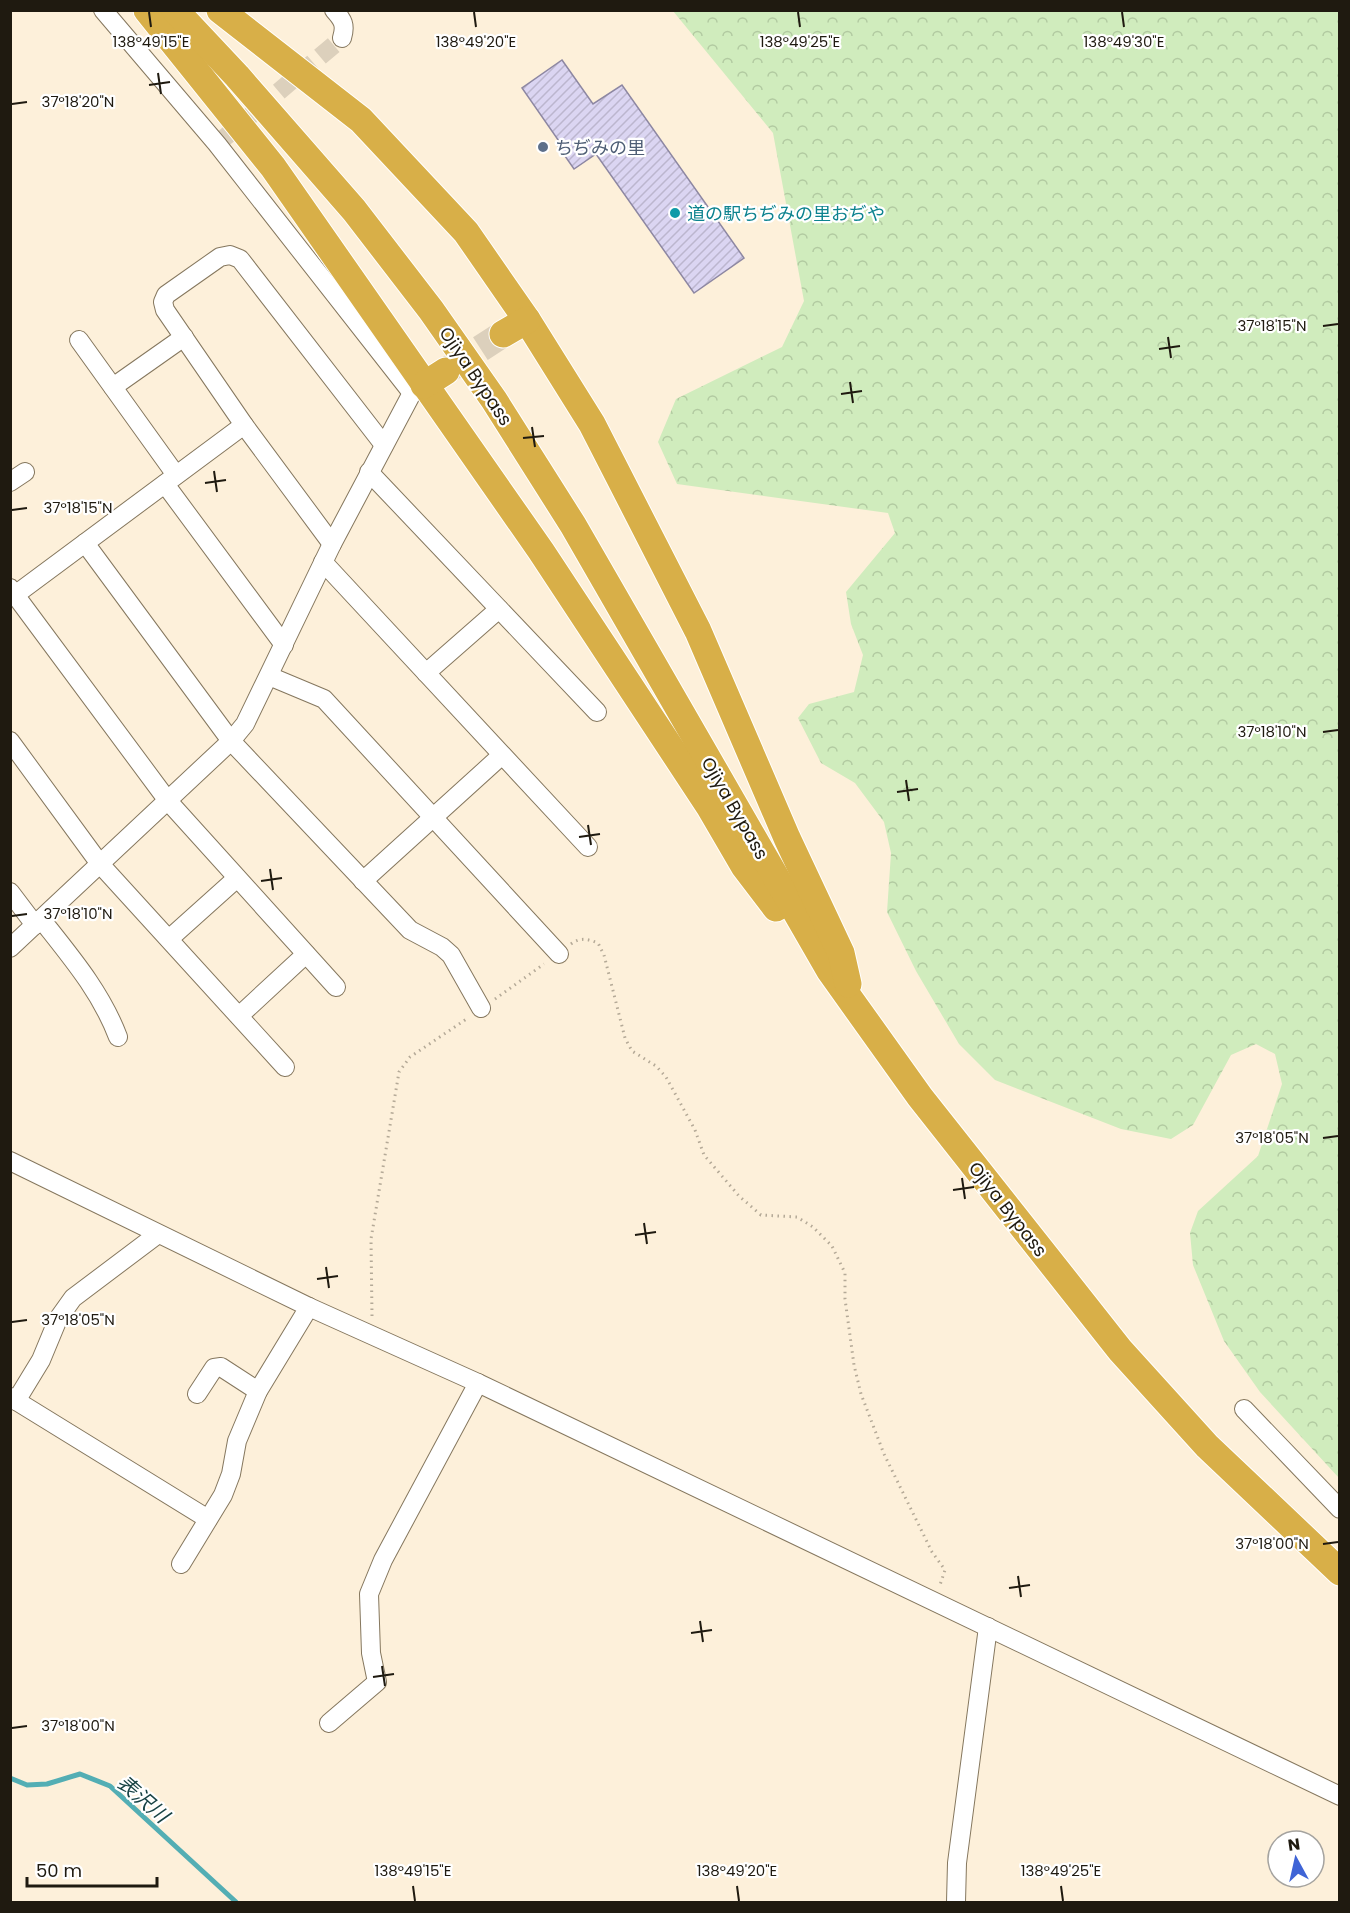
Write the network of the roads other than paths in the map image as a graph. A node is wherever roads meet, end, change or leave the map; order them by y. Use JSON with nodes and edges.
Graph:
{"nodes":[{"id":1,"x":103,"y":10,"type":"edge"},
{"id":2,"x":147,"y":10,"type":"edge"},
{"id":3,"x":175,"y":10,"type":"edge"},
{"id":4,"x":220,"y":10,"type":"edge"},
{"id":5,"x":334,"y":10,"type":"edge"},
{"id":6,"x":342,"y":38,"type":"dead end"},
{"id":7,"x":527,"y":320,"type":"junction"},
{"id":8,"x":503,"y":334,"type":"tunnel mouth"},
{"id":9,"x":184,"y":338,"type":"junction"},
{"id":10,"x":79,"y":340,"type":"dead end"},
{"id":11,"x":427,"y":383,"type":"junction"},
{"id":12,"x":113,"y":387,"type":"junction"},
{"id":13,"x":244,"y":425,"type":"junction"},
{"id":14,"x":384,"y":445,"type":"junction"},
{"id":15,"x":369,"y":472,"type":"junction"},
{"id":16,"x":171,"y":480,"type":"junction"},
{"id":17,"x":85,"y":543,"type":"junction"},
{"id":18,"x":332,"y":544,"type":"junction"},
{"id":19,"x":323,"y":562,"type":"junction"},
{"id":20,"x":13,"y":592,"type":"edge"},
{"id":21,"x":499,"y":609,"type":"junction"},
{"id":22,"x":284,"y":645,"type":"junction"},
{"id":23,"x":426,"y":673,"type":"junction"},
{"id":24,"x":269,"y":676,"type":"junction"},
{"id":25,"x":597,"y":712,"type":"dead end"},
{"id":26,"x":10,"y":741,"type":"edge"},
{"id":27,"x":231,"y":741,"type":"junction"},
{"id":28,"x":502,"y":755,"type":"junction"},
{"id":29,"x":168,"y":801,"type":"junction"},
{"id":30,"x":433,"y":817,"type":"junction"},
{"id":31,"x":588,"y":847,"type":"dead end"},
{"id":32,"x":100,"y":864,"type":"junction"},
{"id":33,"x":237,"y":878,"type":"junction"},
{"id":34,"x":363,"y":881,"type":"junction"},
{"id":35,"x":10,"y":892,"type":"edge"},
{"id":36,"x":38,"y":922,"type":"junction"},
{"id":37,"x":169,"y":939,"type":"junction"},
{"id":38,"x":10,"y":948,"type":"edge"},
{"id":39,"x":306,"y":954,"type":"junction"},
{"id":40,"x":559,"y":954,"type":"road end"},
{"id":41,"x":830,"y":971,"type":"junction"},
{"id":42,"x":336,"y":987,"type":"dead end"},
{"id":43,"x":853,"y":1004,"type":"junction"},
{"id":44,"x":482,"y":1008,"type":"road end"},
{"id":45,"x":239,"y":1016,"type":"junction"},
{"id":46,"x":118,"y":1037,"type":"dead end"},
{"id":47,"x":285,"y":1066,"type":"dead end"},
{"id":48,"x":10,"y":1161,"type":"edge"},
{"id":49,"x":158,"y":1234,"type":"junction"},
{"id":50,"x":309,"y":1307,"type":"junction"},
{"id":51,"x":478,"y":1383,"type":"junction"},
{"id":52,"x":258,"y":1391,"type":"junction"},
{"id":53,"x":197,"y":1394,"type":"dead end"},
{"id":54,"x":14,"y":1399,"type":"edge"},
{"id":55,"x":1244,"y":1408,"type":"dead end"},
{"id":56,"x":1340,"y":1509,"type":"edge"},
{"id":57,"x":208,"y":1519,"type":"junction"},
{"id":58,"x":181,"y":1564,"type":"dead end"},
{"id":59,"x":1340,"y":1572,"type":"edge"},
{"id":60,"x":988,"y":1627,"type":"junction"},
{"id":61,"x":329,"y":1723,"type":"dead end"},
{"id":62,"x":1340,"y":1796,"type":"edge"},
{"id":63,"x":956,"y":1902,"type":"edge"}],
"edges":[{"from":1,"to":11,"type":"street"},
{"from":2,"to":11,"type":"highway"},
{"from":3,"to":41,"type":"highway","name":"Ojiya Bypass"},
{"from":4,"to":7,"type":"highway"},
{"from":5,"to":6,"type":"street"},
{"from":7,"to":8,"type":"highway"},
{"from":7,"to":43,"type":"highway"},
{"from":9,"to":12,"type":"street"},
{"from":9,"to":13,"type":"street"},
{"from":9,"to":14,"type":"street"},
{"from":10,"to":12,"type":"street"},
{"from":11,"to":14,"type":"street"},
{"from":11,"to":41,"type":"highway"},
{"from":12,"to":16,"type":"street"},
{"from":13,"to":16,"type":"street"},
{"from":13,"to":18,"type":"street"},
{"from":14,"to":15,"type":"street"},
{"from":15,"to":18,"type":"street"},
{"from":15,"to":21,"type":"street"},
{"from":16,"to":17,"type":"street"},
{"from":16,"to":22,"type":"street"},
{"from":17,"to":20,"type":"street"},
{"from":17,"to":27,"type":"street"},
{"from":18,"to":19,"type":"street"},
{"from":19,"to":22,"type":"street"},
{"from":19,"to":23,"type":"street"},
{"from":20,"to":29,"type":"street"},
{"from":21,"to":23,"type":"street"},
{"from":21,"to":25,"type":"street"},
{"from":22,"to":24,"type":"street"},
{"from":23,"to":28,"type":"street"},
{"from":24,"to":27,"type":"street"},
{"from":24,"to":30,"type":"street"},
{"from":26,"to":32,"type":"street"},
{"from":27,"to":29,"type":"street"},
{"from":27,"to":34,"type":"street"},
{"from":28,"to":30,"type":"street"},
{"from":28,"to":31,"type":"street"},
{"from":29,"to":32,"type":"street"},
{"from":29,"to":33,"type":"street"},
{"from":30,"to":34,"type":"street"},
{"from":30,"to":40,"type":"street"},
{"from":32,"to":36,"type":"street"},
{"from":32,"to":37,"type":"street"},
{"from":33,"to":37,"type":"street"},
{"from":33,"to":39,"type":"street"},
{"from":34,"to":44,"type":"street"},
{"from":35,"to":36,"type":"street"},
{"from":36,"to":38,"type":"street"},
{"from":36,"to":46,"type":"street"},
{"from":37,"to":45,"type":"street"},
{"from":39,"to":42,"type":"street"},
{"from":39,"to":45,"type":"street"},
{"from":41,"to":43,"type":"highway","name":"Ojiya Bypass"},
{"from":43,"to":59,"type":"highway","name":"Ojiya Bypass"},
{"from":45,"to":47,"type":"street"},
{"from":48,"to":49,"type":"street"},
{"from":49,"to":50,"type":"street"},
{"from":49,"to":54,"type":"street"},
{"from":50,"to":51,"type":"street"},
{"from":50,"to":52,"type":"street"},
{"from":51,"to":60,"type":"street"},
{"from":51,"to":61,"type":"street"},
{"from":52,"to":53,"type":"street"},
{"from":52,"to":57,"type":"street"},
{"from":54,"to":57,"type":"street"},
{"from":55,"to":56,"type":"street"},
{"from":57,"to":58,"type":"street"},
{"from":60,"to":62,"type":"street"},
{"from":60,"to":63,"type":"street"}]}
